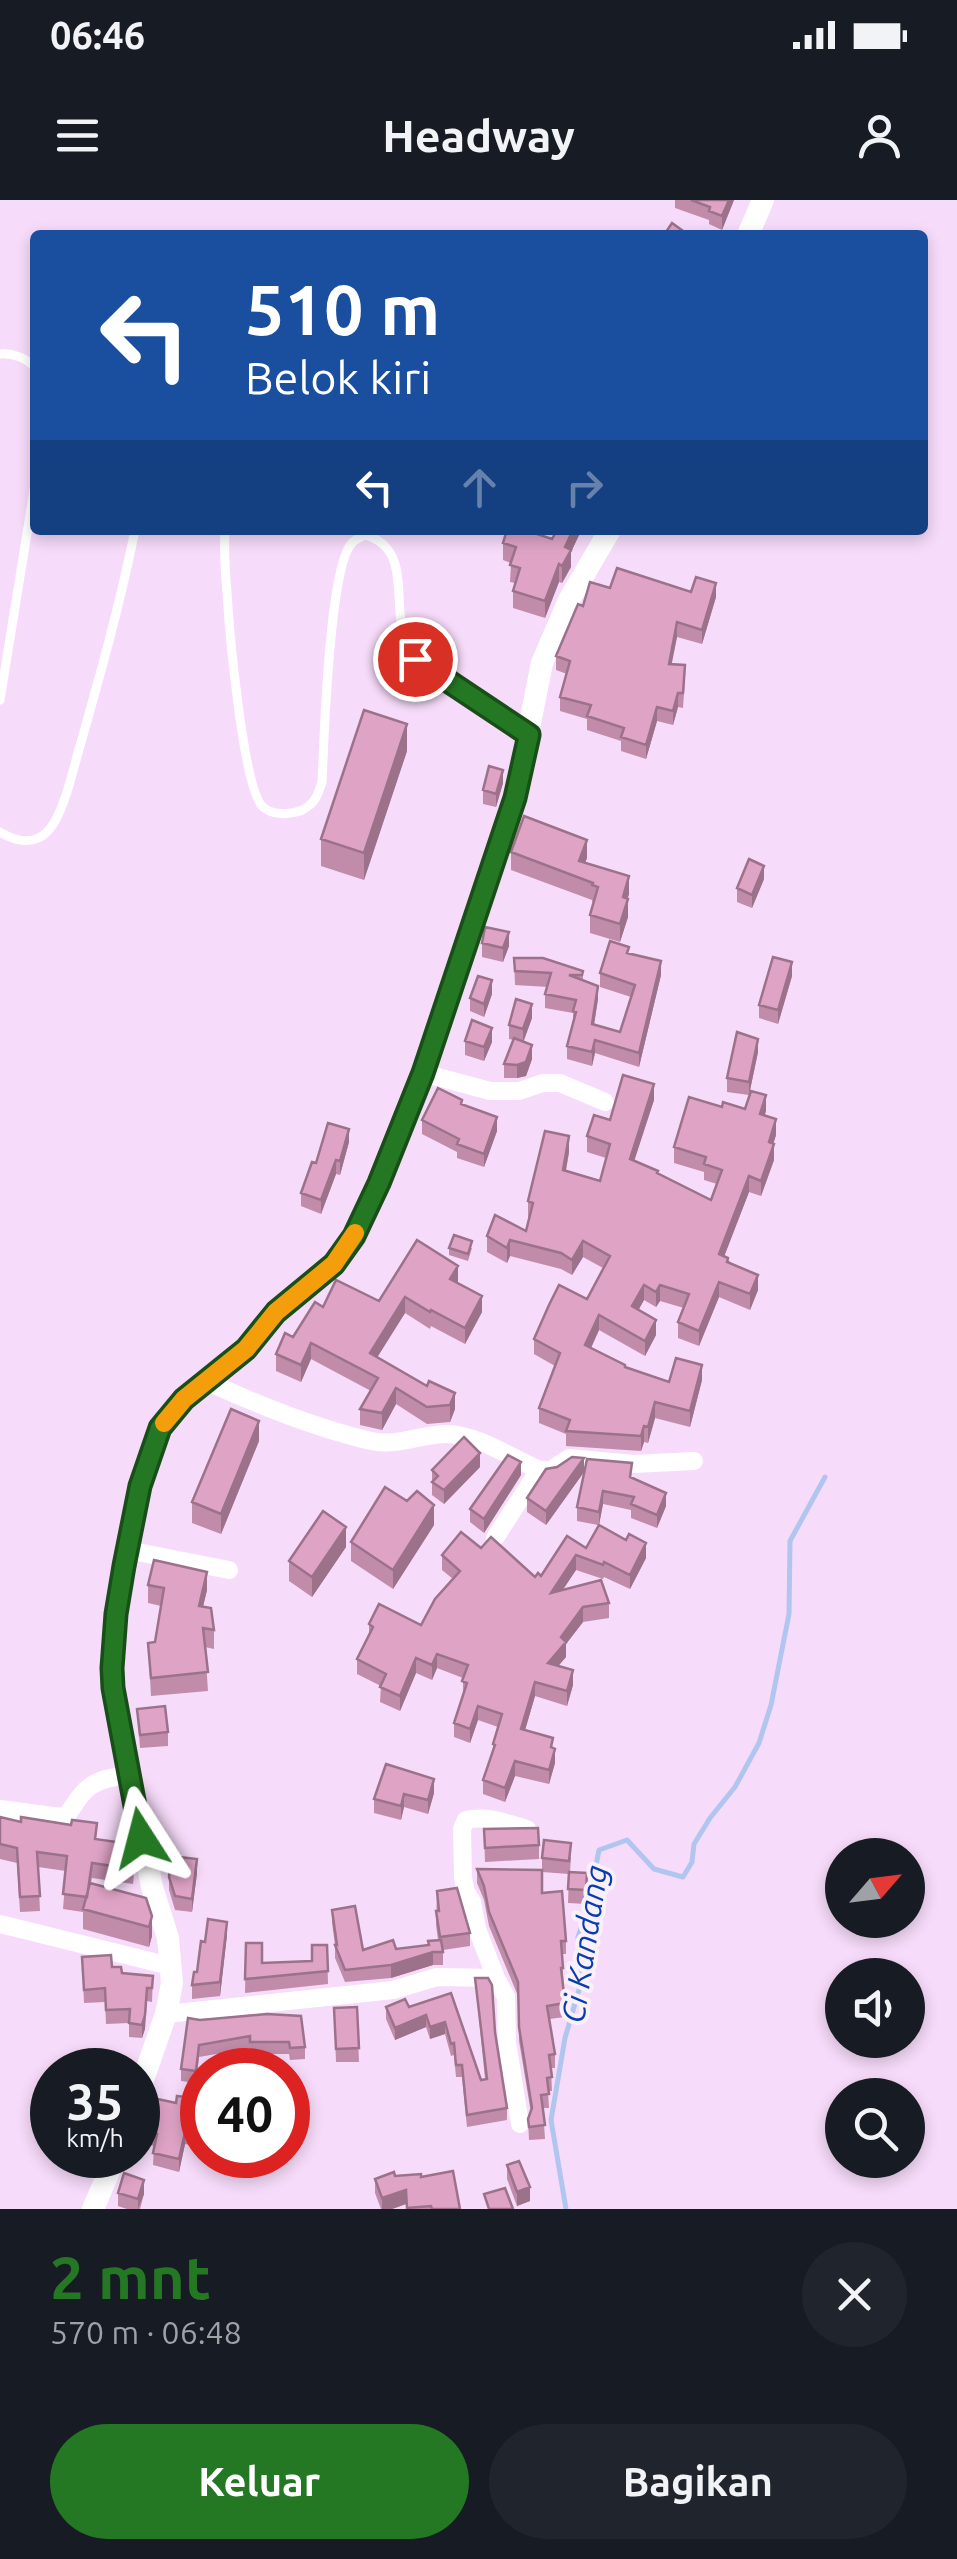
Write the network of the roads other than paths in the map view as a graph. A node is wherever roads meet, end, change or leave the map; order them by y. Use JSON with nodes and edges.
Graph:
{"nodes":[{"id":1,"x":762,"y":200,"type":"edge"},
{"id":2,"x":750,"y":230,"type":"edge"},
{"id":3,"x":0,"y":354,"type":"edge"},
{"id":4,"x":30,"y":361,"type":"edge"},
{"id":5,"x":30,"y":515,"type":"edge"},
{"id":6,"x":134,"y":535,"type":"edge"},
{"id":7,"x":225,"y":535,"type":"edge"},
{"id":8,"x":365,"y":535,"type":"edge"},
{"id":9,"x":365,"y":535,"type":"edge"},
{"id":10,"x":607,"y":535,"type":"edge"},
{"id":11,"x":0,"y":700,"type":"edge"},
{"id":12,"x":529,"y":735,"type":"junction"},
{"id":13,"x":0,"y":832,"type":"edge"},
{"id":14,"x":423,"y":1073,"type":"junction"},
{"id":15,"x":605,"y":1102,"type":"dead end"},
{"id":16,"x":206,"y":1381,"type":"junction"},
{"id":17,"x":694,"y":1460,"type":"dead end"},
{"id":18,"x":538,"y":1470,"type":"junction"},
{"id":19,"x":495,"y":1538,"type":"edge"},
{"id":20,"x":128,"y":1550,"type":"junction"},
{"id":21,"x":229,"y":1570,"type":"dead end"},
{"id":22,"x":131,"y":1775,"type":"junction"},
{"id":23,"x":0,"y":1810,"type":"edge"},
{"id":24,"x":527,"y":1828,"type":"edge"},
{"id":25,"x":0,"y":1924,"type":"edge"},
{"id":26,"x":170,"y":1966,"type":"junction"},
{"id":27,"x":496,"y":1978,"type":"junction"},
{"id":28,"x":166,"y":2014,"type":"junction"},
{"id":29,"x":154,"y":2048,"type":"edge"},
{"id":30,"x":520,"y":2124,"type":"dead end"},
{"id":31,"x":106,"y":2178,"type":"edge"},
{"id":32,"x":92,"y":2209,"type":"edge"}],
"edges":[{"from":1,"to":2,"type":"street"},
{"from":3,"to":4,"type":"lane"},
{"from":5,"to":11,"type":"lane"},
{"from":6,"to":13,"type":"lane"},
{"from":7,"to":9,"type":"lane"},
{"from":8,"to":12,"type":"lane"},
{"from":10,"to":12,"type":"street"},
{"from":12,"to":14,"type":"street"},
{"from":14,"to":15,"type":"street"},
{"from":14,"to":16,"type":"street"},
{"from":16,"to":18,"type":"street"},
{"from":16,"to":20,"type":"street"},
{"from":17,"to":18,"type":"street"},
{"from":18,"to":19,"type":"street"},
{"from":20,"to":21,"type":"street"},
{"from":20,"to":22,"type":"street"},
{"from":22,"to":23,"type":"street"},
{"from":22,"to":26,"type":"street"},
{"from":24,"to":27,"type":"street"},
{"from":25,"to":26,"type":"street"},
{"from":26,"to":28,"type":"street"},
{"from":27,"to":28,"type":"street"},
{"from":27,"to":30,"type":"street"},
{"from":28,"to":29,"type":"street"},
{"from":31,"to":32,"type":"street"}]}
